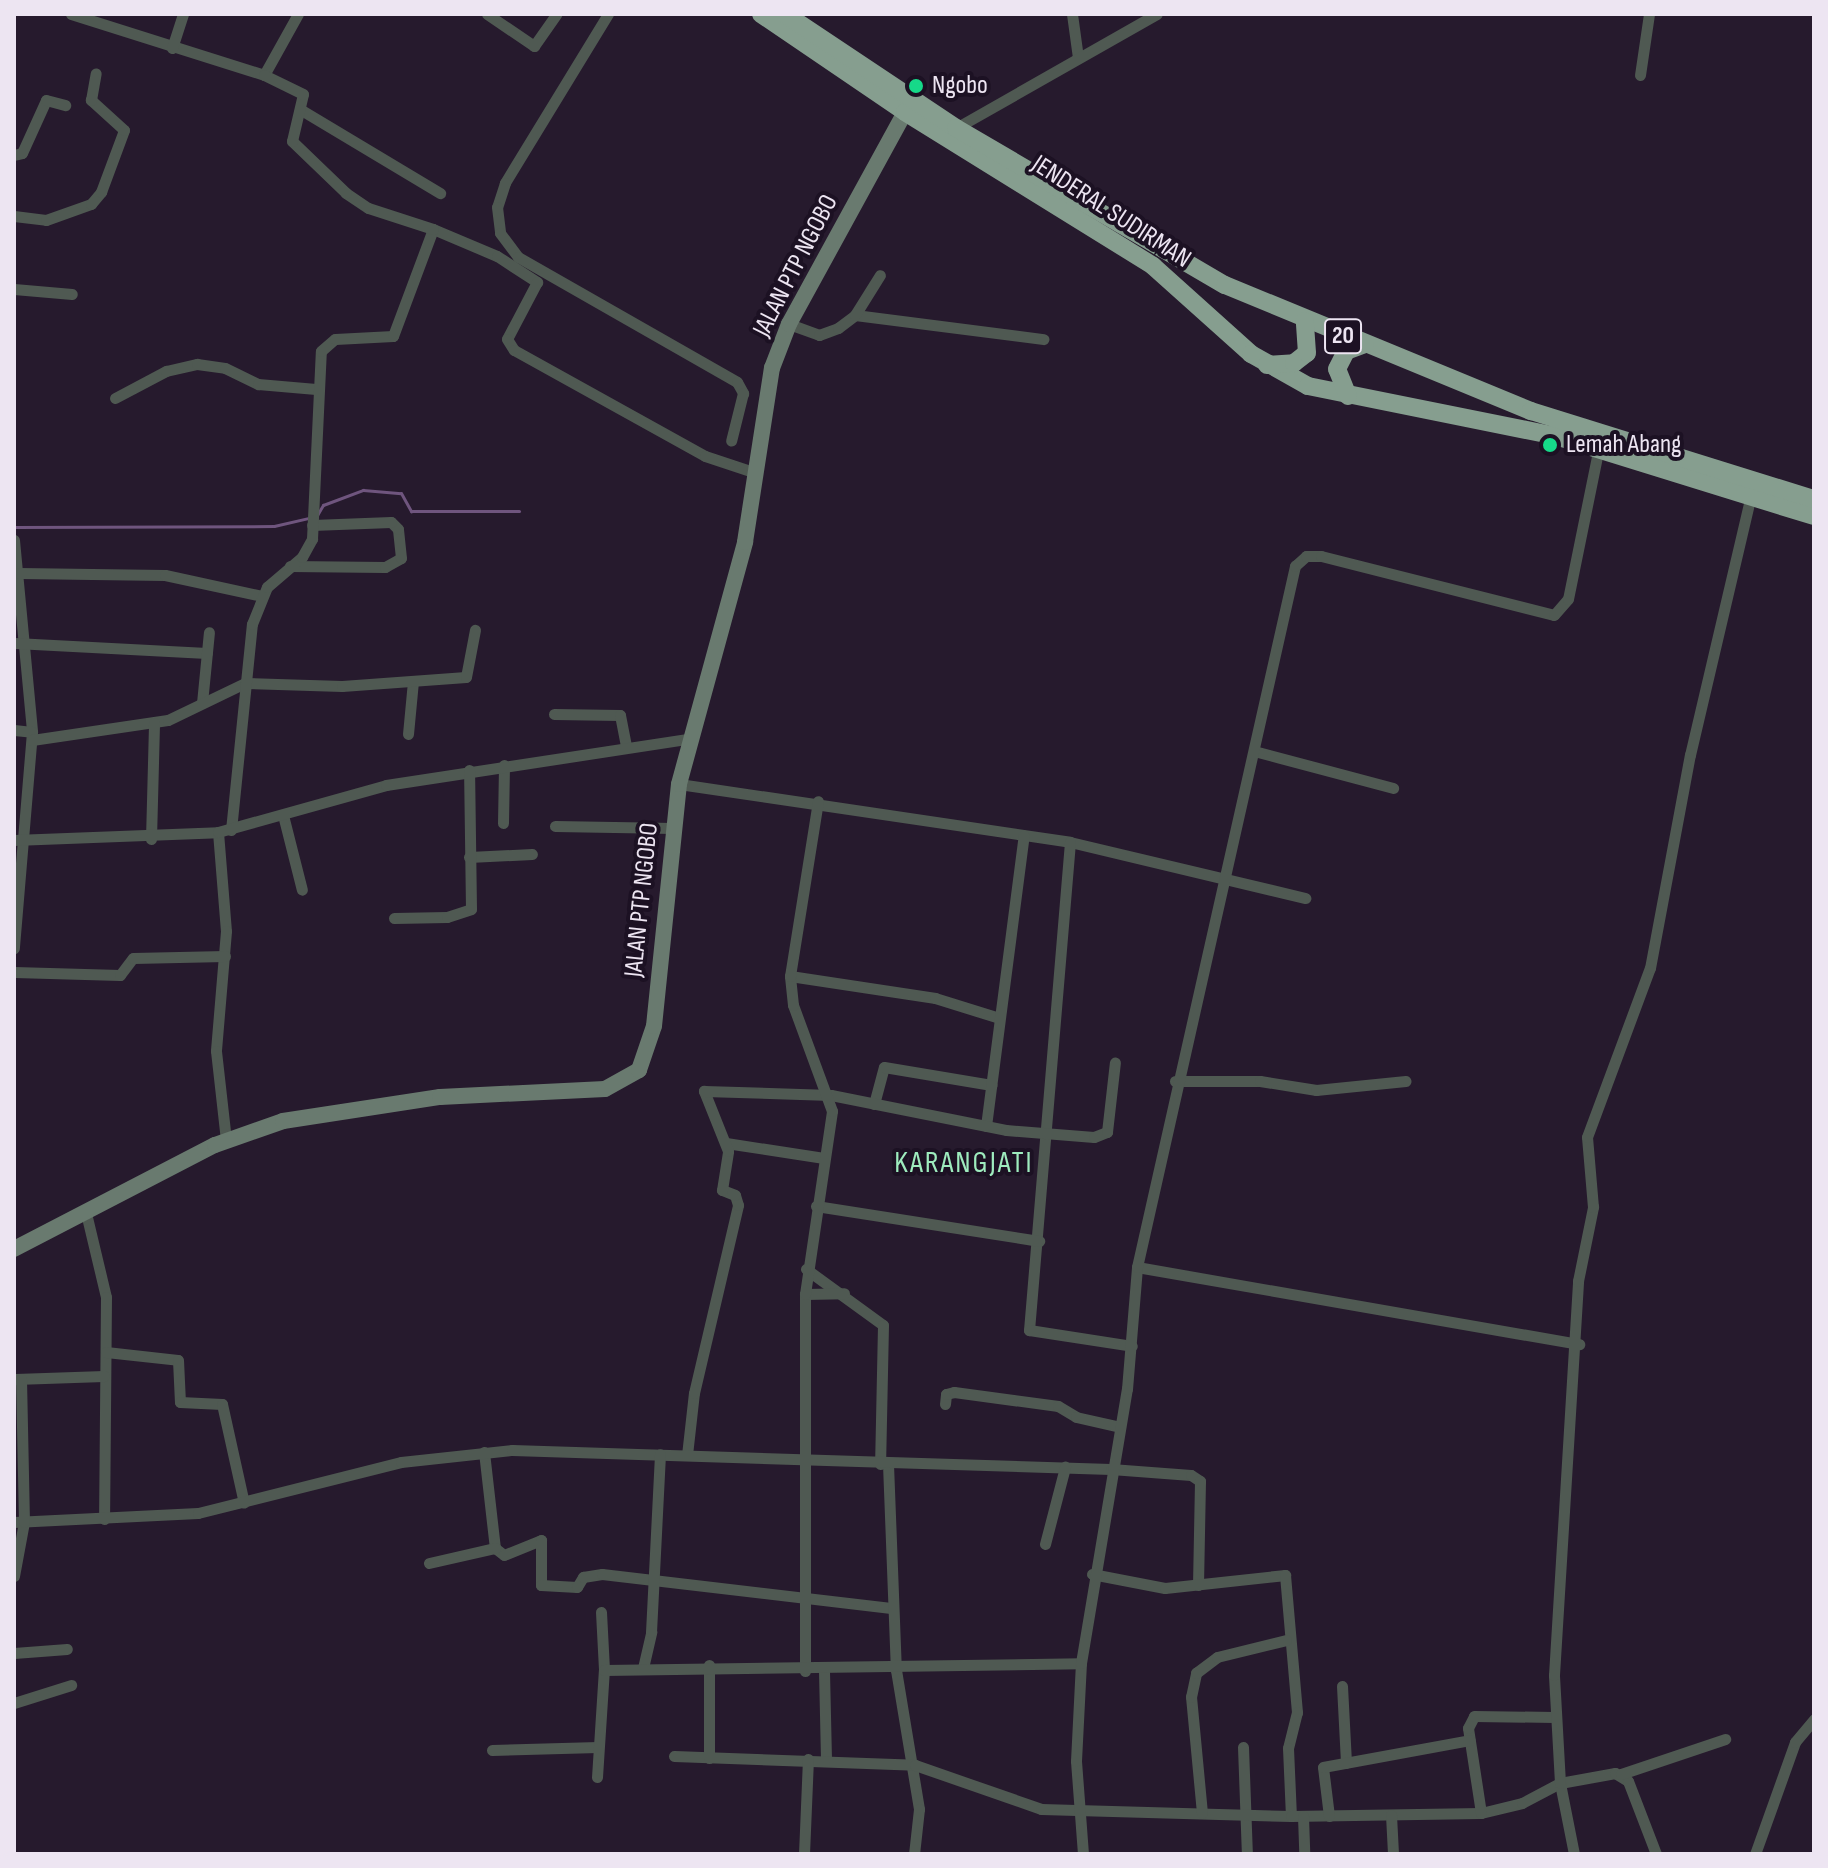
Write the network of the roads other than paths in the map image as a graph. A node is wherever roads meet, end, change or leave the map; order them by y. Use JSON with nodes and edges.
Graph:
{"nodes":[{"id":1,"x":71,"y":14,"type":"edge"},
{"id":2,"x":183,"y":14,"type":"edge"},
{"id":3,"x":298,"y":14,"type":"edge"},
{"id":4,"x":487,"y":14,"type":"edge"},
{"id":5,"x":556,"y":14,"type":"edge"},
{"id":6,"x":608,"y":14,"type":"edge"},
{"id":7,"x":761,"y":14,"type":"edge"},
{"id":8,"x":785,"y":14,"type":"edge"},
{"id":9,"x":1072,"y":14,"type":"edge"},
{"id":10,"x":1157,"y":14,"type":"edge"},
{"id":11,"x":1649,"y":14,"type":"edge"},
{"id":12,"x":172,"y":48,"type":"junction"},
{"id":13,"x":1078,"y":58,"type":"junction"},
{"id":14,"x":96,"y":73,"type":"dead end"},
{"id":15,"x":264,"y":75,"type":"junction"},
{"id":16,"x":1640,"y":75,"type":"dead end"},
{"id":17,"x":65,"y":105,"type":"dead end"},
{"id":18,"x":303,"y":111,"type":"junction"},
{"id":19,"x":905,"y":112,"type":"junction"},
{"id":20,"x":956,"y":128,"type":"junction"},
{"id":21,"x":14,"y":155,"type":"edge"},
{"id":22,"x":440,"y":193,"type":"dead end"},
{"id":23,"x":14,"y":216,"type":"edge"},
{"id":24,"x":433,"y":229,"type":"junction"},
{"id":25,"x":880,"y":275,"type":"dead end"},
{"id":26,"x":14,"y":289,"type":"edge"},
{"id":27,"x":72,"y":294,"type":"dead end"},
{"id":28,"x":855,"y":315,"type":"junction"},
{"id":29,"x":1305,"y":321,"type":"junction"},
{"id":30,"x":789,"y":324,"type":"junction"},
{"id":31,"x":1043,"y":339,"type":"dead end"},
{"id":32,"x":1365,"y":344,"type":"junction"},
{"id":33,"x":1267,"y":365,"type":"junction"},
{"id":34,"x":316,"y":389,"type":"junction"},
{"id":35,"x":1348,"y":396,"type":"junction"},
{"id":36,"x":115,"y":398,"type":"dead end"},
{"id":37,"x":731,"y":441,"type":"dead end"},
{"id":38,"x":1598,"y":451,"type":"junction"},
{"id":39,"x":756,"y":473,"type":"junction"},
{"id":40,"x":1814,"y":499,"type":"edge"},
{"id":41,"x":1750,"y":500,"type":"junction"},
{"id":42,"x":1814,"y":516,"type":"edge"},
{"id":43,"x":312,"y":523,"type":"junction"},
{"id":44,"x":14,"y":540,"type":"edge"},
{"id":45,"x":290,"y":566,"type":"junction"},
{"id":46,"x":19,"y":573,"type":"junction"},
{"id":47,"x":262,"y":596,"type":"junction"},
{"id":48,"x":475,"y":630,"type":"dead end"},
{"id":49,"x":209,"y":632,"type":"dead end"},
{"id":50,"x":18,"y":643,"type":"edge"},
{"id":51,"x":207,"y":653,"type":"junction"},
{"id":52,"x":413,"y":681,"type":"junction"},
{"id":53,"x":245,"y":683,"type":"junction"},
{"id":54,"x":202,"y":703,"type":"junction"},
{"id":55,"x":554,"y":714,"type":"dead end"},
{"id":56,"x":154,"y":723,"type":"junction"},
{"id":57,"x":14,"y":730,"type":"edge"},
{"id":58,"x":408,"y":734,"type":"dead end"},
{"id":59,"x":32,"y":736,"type":"junction"},
{"id":60,"x":688,"y":739,"type":"junction"},
{"id":61,"x":626,"y":746,"type":"junction"},
{"id":62,"x":1254,"y":751,"type":"junction"},
{"id":63,"x":504,"y":765,"type":"junction"},
{"id":64,"x":469,"y":770,"type":"junction"},
{"id":65,"x":679,"y":784,"type":"junction"},
{"id":66,"x":1393,"y":788,"type":"dead end"},
{"id":67,"x":818,"y":801,"type":"junction"},
{"id":68,"x":283,"y":815,"type":"junction"},
{"id":69,"x":503,"y":823,"type":"dead end"},
{"id":70,"x":555,"y":826,"type":"dead end"},
{"id":71,"x":673,"y":828,"type":"junction"},
{"id":72,"x":231,"y":830,"type":"junction"},
{"id":73,"x":218,"y":832,"type":"junction"},
{"id":74,"x":1024,"y":835,"type":"junction"},
{"id":75,"x":151,"y":839,"type":"junction"},
{"id":76,"x":20,"y":840,"type":"edge"},
{"id":77,"x":1070,"y":842,"type":"junction"},
{"id":78,"x":532,"y":854,"type":"dead end"},
{"id":79,"x":469,"y":857,"type":"junction"},
{"id":80,"x":1221,"y":876,"type":"junction"},
{"id":81,"x":302,"y":890,"type":"dead end"},
{"id":82,"x":1305,"y":898,"type":"dead end"},
{"id":83,"x":394,"y":918,"type":"dead end"},
{"id":84,"x":14,"y":948,"type":"edge"},
{"id":85,"x":225,"y":956,"type":"junction"},
{"id":86,"x":14,"y":972,"type":"edge"},
{"id":87,"x":790,"y":976,"type":"junction"},
{"id":88,"x":996,"y":1017,"type":"junction"},
{"id":89,"x":1115,"y":1062,"type":"dead end"},
{"id":90,"x":1175,"y":1081,"type":"junction"},
{"id":91,"x":1406,"y":1081,"type":"dead end"},
{"id":92,"x":991,"y":1085,"type":"junction"},
{"id":93,"x":831,"y":1095,"type":"junction"},
{"id":94,"x":874,"y":1104,"type":"junction"},
{"id":95,"x":986,"y":1126,"type":"junction"},
{"id":96,"x":1047,"y":1133,"type":"junction"},
{"id":97,"x":226,"y":1140,"type":"junction"},
{"id":98,"x":726,"y":1143,"type":"junction"},
{"id":99,"x":824,"y":1158,"type":"junction"},
{"id":100,"x":816,"y":1206,"type":"junction"},
{"id":101,"x":86,"y":1213,"type":"junction"},
{"id":102,"x":1039,"y":1241,"type":"junction"},
{"id":103,"x":14,"y":1249,"type":"edge"},
{"id":104,"x":1137,"y":1267,"type":"junction"},
{"id":105,"x":806,"y":1269,"type":"junction"},
{"id":106,"x":844,"y":1293,"type":"junction"},
{"id":107,"x":805,"y":1294,"type":"junction"},
{"id":108,"x":1579,"y":1344,"type":"junction"},
{"id":109,"x":1132,"y":1346,"type":"junction"},
{"id":110,"x":106,"y":1352,"type":"junction"},
{"id":111,"x":104,"y":1376,"type":"junction"},
{"id":112,"x":18,"y":1379,"type":"edge"},
{"id":113,"x":945,"y":1404,"type":"dead end"},
{"id":114,"x":1120,"y":1427,"type":"junction"},
{"id":115,"x":484,"y":1452,"type":"junction"},
{"id":116,"x":660,"y":1454,"type":"junction"},
{"id":117,"x":687,"y":1455,"type":"junction"},
{"id":118,"x":806,"y":1463,"type":"junction"},
{"id":119,"x":884,"y":1464,"type":"junction"},
{"id":120,"x":1065,"y":1467,"type":"junction"},
{"id":121,"x":1111,"y":1469,"type":"junction"},
{"id":122,"x":244,"y":1503,"type":"junction"},
{"id":123,"x":104,"y":1519,"type":"junction"},
{"id":124,"x":19,"y":1522,"type":"edge"},
{"id":125,"x":1045,"y":1544,"type":"dead end"},
{"id":126,"x":495,"y":1548,"type":"junction"},
{"id":127,"x":429,"y":1563,"type":"dead end"},
{"id":128,"x":1092,"y":1574,"type":"junction"},
{"id":129,"x":14,"y":1576,"type":"edge"},
{"id":130,"x":652,"y":1579,"type":"junction"},
{"id":131,"x":1198,"y":1585,"type":"junction"},
{"id":132,"x":804,"y":1599,"type":"junction"},
{"id":133,"x":893,"y":1608,"type":"junction"},
{"id":134,"x":601,"y":1612,"type":"dead end"},
{"id":135,"x":1286,"y":1640,"type":"junction"},
{"id":136,"x":67,"y":1649,"type":"dead end"},
{"id":137,"x":14,"y":1653,"type":"edge"},
{"id":138,"x":1081,"y":1663,"type":"junction"},
{"id":139,"x":709,"y":1665,"type":"junction"},
{"id":140,"x":643,"y":1668,"type":"junction"},
{"id":141,"x":604,"y":1670,"type":"junction"},
{"id":142,"x":896,"y":1670,"type":"junction"},
{"id":143,"x":805,"y":1671,"type":"junction"},
{"id":144,"x":824,"y":1671,"type":"junction"},
{"id":145,"x":71,"y":1685,"type":"dead end"},
{"id":146,"x":1342,"y":1686,"type":"dead end"},
{"id":147,"x":14,"y":1703,"type":"edge"},
{"id":148,"x":1554,"y":1717,"type":"junction"},
{"id":149,"x":1814,"y":1719,"type":"edge"},
{"id":150,"x":1725,"y":1739,"type":"dead end"},
{"id":151,"x":1470,"y":1740,"type":"junction"},
{"id":152,"x":598,"y":1747,"type":"junction"},
{"id":153,"x":1243,"y":1747,"type":"dead end"},
{"id":154,"x":492,"y":1750,"type":"dead end"},
{"id":155,"x":674,"y":1756,"type":"dead end"},
{"id":156,"x":709,"y":1758,"type":"junction"},
{"id":157,"x":826,"y":1758,"type":"junction"},
{"id":158,"x":808,"y":1759,"type":"junction"},
{"id":159,"x":1346,"y":1763,"type":"junction"},
{"id":160,"x":915,"y":1765,"type":"junction"},
{"id":161,"x":1621,"y":1774,"type":"junction"},
{"id":162,"x":597,"y":1777,"type":"dead end"},
{"id":163,"x":1560,"y":1783,"type":"junction"},
{"id":164,"x":1077,"y":1811,"type":"junction"},
{"id":165,"x":1202,"y":1813,"type":"junction"},
{"id":166,"x":1481,"y":1813,"type":"junction"},
{"id":167,"x":1243,"y":1814,"type":"junction"},
{"id":168,"x":1391,"y":1815,"type":"junction"},
{"id":169,"x":1297,"y":1816,"type":"junction"},
{"id":170,"x":1329,"y":1816,"type":"junction"},
{"id":171,"x":804,"y":1854,"type":"edge"},
{"id":172,"x":914,"y":1854,"type":"edge"},
{"id":173,"x":1083,"y":1854,"type":"edge"},
{"id":174,"x":1247,"y":1854,"type":"edge"},
{"id":175,"x":1304,"y":1854,"type":"edge"},
{"id":176,"x":1393,"y":1854,"type":"edge"},
{"id":177,"x":1574,"y":1854,"type":"edge"},
{"id":178,"x":1656,"y":1854,"type":"edge"},
{"id":179,"x":1755,"y":1854,"type":"edge"}],
"edges":[{"from":1,"to":12,"type":"street"},
{"from":2,"to":12,"type":"street"},
{"from":3,"to":15,"type":"street"},
{"from":4,"to":5,"type":"street"},
{"from":6,"to":37,"type":"street"},
{"from":7,"to":19,"type":"highway","name":"JENDERAL SUDIRMAN","number":"20"},
{"from":8,"to":20,"type":"highway","name":"JENDERAL SUDIRMAN","number":"20"},
{"from":9,"to":13,"type":"street"},
{"from":10,"to":13,"type":"street"},
{"from":11,"to":16,"type":"street"},
{"from":12,"to":15,"type":"street"},
{"from":13,"to":20,"type":"street"},
{"from":14,"to":23,"type":"street"},
{"from":15,"to":18,"type":"street"},
{"from":17,"to":21,"type":"street"},
{"from":18,"to":22,"type":"street"},
{"from":18,"to":24,"type":"street"},
{"from":19,"to":30,"type":"main road","name":"JALAN PTP NGOBO"},
{"from":19,"to":33,"type":"highway","name":"JENDERAL SUDIRMAN","number":"20"},
{"from":20,"to":29,"type":"highway","name":"JENDERAL SUDIRMAN","number":"20"},
{"from":24,"to":34,"type":"street"},
{"from":24,"to":39,"type":"street"},
{"from":25,"to":28,"type":"street"},
{"from":26,"to":27,"type":"street"},
{"from":28,"to":30,"type":"street"},
{"from":28,"to":31,"type":"street"},
{"from":29,"to":32,"type":"highway","name":"JENDERAL SUDIRMAN","number":"20"},
{"from":29,"to":33,"type":"highway"},
{"from":30,"to":39,"type":"main road","name":"JALAN PTP NGOBO"},
{"from":32,"to":35,"type":"highway"},
{"from":32,"to":40,"type":"highway","name":"JENDERAL SUDIRMAN","number":"20"},
{"from":33,"to":35,"type":"highway","name":"JENDERAL SUDIRMAN","number":"20"},
{"from":34,"to":36,"type":"street"},
{"from":34,"to":43,"type":"street"},
{"from":35,"to":38,"type":"highway","name":"JENDERAL SUDIRMAN","number":"20"},
{"from":38,"to":41,"type":"highway","name":"JENDERAL SUDIRMAN","number":"20"},
{"from":38,"to":62,"type":"street"},
{"from":39,"to":60,"type":"main road","name":"JALAN PTP NGOBO"},
{"from":41,"to":42,"type":"highway","name":"JENDERAL SUDIRMAN","number":"20"},
{"from":41,"to":108,"type":"street"},
{"from":43,"to":45,"type":"street"},
{"from":43,"to":45,"type":"street"},
{"from":44,"to":46,"type":"street"},
{"from":45,"to":47,"type":"street"},
{"from":46,"to":47,"type":"street"},
{"from":46,"to":50,"type":"street"},
{"from":47,"to":53,"type":"street"},
{"from":48,"to":52,"type":"street"},
{"from":49,"to":51,"type":"street"},
{"from":50,"to":51,"type":"street"},
{"from":50,"to":59,"type":"street"},
{"from":51,"to":54,"type":"street"},
{"from":52,"to":53,"type":"street"},
{"from":52,"to":58,"type":"street"},
{"from":53,"to":54,"type":"street"},
{"from":53,"to":72,"type":"street"},
{"from":54,"to":56,"type":"street"},
{"from":55,"to":61,"type":"street"},
{"from":56,"to":59,"type":"street"},
{"from":56,"to":75,"type":"street"},
{"from":57,"to":59,"type":"street"},
{"from":59,"to":76,"type":"street"},
{"from":60,"to":61,"type":"street"},
{"from":60,"to":65,"type":"main road","name":"JALAN PTP NGOBO"},
{"from":61,"to":63,"type":"street"},
{"from":62,"to":66,"type":"street"},
{"from":62,"to":80,"type":"street"},
{"from":63,"to":64,"type":"street"},
{"from":63,"to":69,"type":"street"},
{"from":64,"to":68,"type":"street"},
{"from":64,"to":79,"type":"street"},
{"from":65,"to":67,"type":"street"},
{"from":65,"to":71,"type":"main road","name":"JALAN PTP NGOBO"},
{"from":67,"to":74,"type":"street"},
{"from":67,"to":87,"type":"street"},
{"from":68,"to":72,"type":"street"},
{"from":68,"to":81,"type":"street"},
{"from":70,"to":71,"type":"street"},
{"from":71,"to":97,"type":"main road","name":"JALAN PTP NGOBO"},
{"from":72,"to":73,"type":"street"},
{"from":73,"to":75,"type":"street"},
{"from":73,"to":85,"type":"street"},
{"from":74,"to":77,"type":"street"},
{"from":74,"to":88,"type":"street"},
{"from":75,"to":76,"type":"street"},
{"from":76,"to":84,"type":"street"},
{"from":77,"to":80,"type":"street"},
{"from":77,"to":96,"type":"street"},
{"from":78,"to":79,"type":"street"},
{"from":79,"to":83,"type":"street"},
{"from":80,"to":82,"type":"street"},
{"from":80,"to":90,"type":"street"},
{"from":85,"to":86,"type":"street"},
{"from":85,"to":97,"type":"street"},
{"from":87,"to":88,"type":"street"},
{"from":87,"to":93,"type":"street"},
{"from":88,"to":92,"type":"street"},
{"from":89,"to":96,"type":"street"},
{"from":90,"to":91,"type":"street"},
{"from":90,"to":104,"type":"street"},
{"from":92,"to":94,"type":"street"},
{"from":92,"to":95,"type":"street"},
{"from":93,"to":94,"type":"street"},
{"from":93,"to":98,"type":"street"},
{"from":93,"to":99,"type":"street"},
{"from":94,"to":95,"type":"street"},
{"from":95,"to":96,"type":"street"},
{"from":96,"to":102,"type":"street"},
{"from":97,"to":101,"type":"main road","name":"JALAN PTP NGOBO"},
{"from":98,"to":99,"type":"street"},
{"from":98,"to":117,"type":"street"},
{"from":99,"to":100,"type":"street"},
{"from":100,"to":102,"type":"street"},
{"from":100,"to":105,"type":"street"},
{"from":101,"to":103,"type":"main road","name":"JALAN PTP NGOBO"},
{"from":101,"to":110,"type":"street"},
{"from":102,"to":109,"type":"street"},
{"from":104,"to":108,"type":"street"},
{"from":104,"to":109,"type":"street"},
{"from":105,"to":106,"type":"street"},
{"from":105,"to":107,"type":"street"},
{"from":106,"to":107,"type":"street"},
{"from":106,"to":119,"type":"street"},
{"from":107,"to":118,"type":"street"},
{"from":108,"to":148,"type":"street"},
{"from":109,"to":114,"type":"street"},
{"from":110,"to":111,"type":"street"},
{"from":110,"to":122,"type":"street"},
{"from":111,"to":112,"type":"street"},
{"from":111,"to":123,"type":"street"},
{"from":112,"to":124,"type":"street"},
{"from":113,"to":114,"type":"street"},
{"from":114,"to":121,"type":"street"},
{"from":115,"to":116,"type":"street"},
{"from":115,"to":122,"type":"street"},
{"from":115,"to":126,"type":"street"},
{"from":116,"to":117,"type":"street"},
{"from":116,"to":130,"type":"street"},
{"from":117,"to":118,"type":"street"},
{"from":118,"to":119,"type":"street"},
{"from":118,"to":132,"type":"street"},
{"from":119,"to":120,"type":"street"},
{"from":119,"to":133,"type":"street"},
{"from":120,"to":121,"type":"street"},
{"from":120,"to":125,"type":"street"},
{"from":121,"to":128,"type":"street"},
{"from":121,"to":131,"type":"street"},
{"from":122,"to":123,"type":"street"},
{"from":123,"to":124,"type":"street"},
{"from":124,"to":129,"type":"street"},
{"from":126,"to":127,"type":"street"},
{"from":126,"to":130,"type":"street"},
{"from":128,"to":131,"type":"street"},
{"from":128,"to":138,"type":"street"},
{"from":130,"to":132,"type":"street"},
{"from":130,"to":140,"type":"street"},
{"from":131,"to":135,"type":"street"},
{"from":132,"to":133,"type":"street"},
{"from":132,"to":143,"type":"street"},
{"from":133,"to":142,"type":"street"},
{"from":134,"to":141,"type":"street"},
{"from":135,"to":165,"type":"street"},
{"from":135,"to":169,"type":"street"},
{"from":136,"to":137,"type":"street"},
{"from":138,"to":142,"type":"street"},
{"from":138,"to":164,"type":"street"},
{"from":139,"to":140,"type":"street"},
{"from":139,"to":143,"type":"street"},
{"from":139,"to":156,"type":"street"},
{"from":140,"to":141,"type":"street"},
{"from":141,"to":152,"type":"street"},
{"from":142,"to":144,"type":"street"},
{"from":142,"to":160,"type":"street"},
{"from":143,"to":144,"type":"street"},
{"from":144,"to":157,"type":"street"},
{"from":145,"to":147,"type":"street"},
{"from":146,"to":159,"type":"street"},
{"from":148,"to":151,"type":"street"},
{"from":148,"to":163,"type":"street"},
{"from":149,"to":179,"type":"street"},
{"from":150,"to":161,"type":"street"},
{"from":151,"to":159,"type":"street"},
{"from":151,"to":166,"type":"street"},
{"from":152,"to":154,"type":"street"},
{"from":152,"to":162,"type":"street"},
{"from":153,"to":167,"type":"street"},
{"from":155,"to":156,"type":"street"},
{"from":156,"to":158,"type":"street"},
{"from":157,"to":158,"type":"street"},
{"from":157,"to":160,"type":"street"},
{"from":158,"to":171,"type":"street"},
{"from":159,"to":170,"type":"street"},
{"from":160,"to":164,"type":"street"},
{"from":160,"to":172,"type":"street"},
{"from":161,"to":163,"type":"street"},
{"from":161,"to":178,"type":"street"},
{"from":163,"to":166,"type":"street"},
{"from":163,"to":177,"type":"street"},
{"from":164,"to":165,"type":"street"},
{"from":164,"to":173,"type":"street"},
{"from":165,"to":167,"type":"street"},
{"from":166,"to":168,"type":"street"},
{"from":167,"to":169,"type":"street"},
{"from":167,"to":174,"type":"street"},
{"from":168,"to":170,"type":"street"},
{"from":168,"to":176,"type":"street"},
{"from":169,"to":170,"type":"street"},
{"from":169,"to":175,"type":"street"}]}
